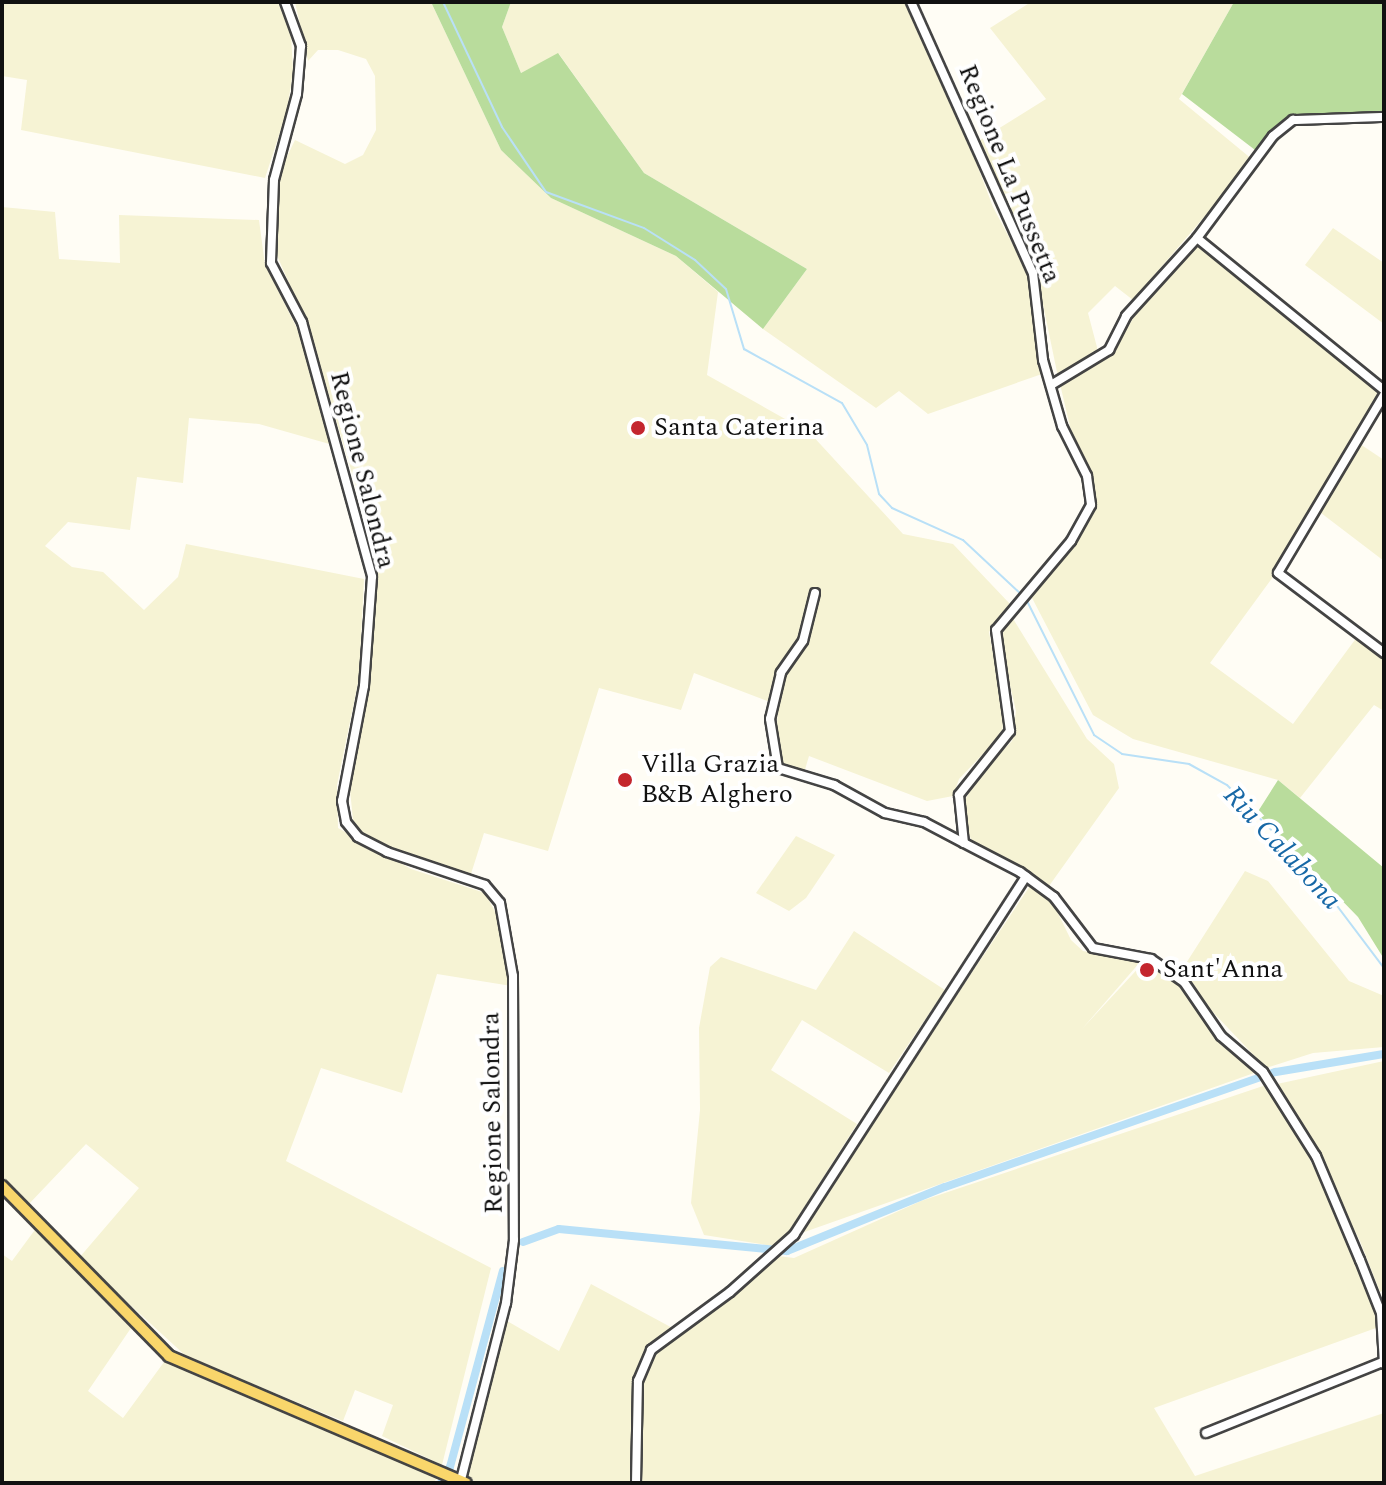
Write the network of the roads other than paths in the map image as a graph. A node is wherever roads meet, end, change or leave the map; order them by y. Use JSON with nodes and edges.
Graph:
{"nodes":[{"id":1,"x":285,"y":2,"type":"edge"},
{"id":2,"x":911,"y":2,"type":"edge"},
{"id":3,"x":1384,"y":117,"type":"edge"},
{"id":4,"x":1197,"y":238,"type":"junction"},
{"id":5,"x":1051,"y":385,"type":"junction"},
{"id":6,"x":1384,"y":393,"type":"edge"},
{"id":7,"x":815,"y":593,"type":"dead end"},
{"id":8,"x":1384,"y":653,"type":"edge"},
{"id":9,"x":964,"y":843,"type":"junction"},
{"id":10,"x":1026,"y":876,"type":"junction"},
{"id":11,"x":2,"y":1186,"type":"edge"},
{"id":12,"x":1384,"y":1363,"type":"edge"},
{"id":13,"x":1206,"y":1433,"type":"dead end"},
{"id":14,"x":455,"y":1477,"type":"edge"},
{"id":15,"x":636,"y":1483,"type":"edge"}],
"edges":[{"from":1,"to":14,"type":"street","name":"Regione Salondra"},
{"from":2,"to":5,"type":"street","name":"Regione La Pussetta"},
{"from":3,"to":4,"type":"street"},
{"from":4,"to":5,"type":"street"},
{"from":4,"to":6,"type":"street"},
{"from":5,"to":9,"type":"street","name":"Regione La Pussetta"},
{"from":6,"to":8,"type":"street"},
{"from":7,"to":9,"type":"street"},
{"from":9,"to":10,"type":"street"},
{"from":10,"to":12,"type":"street"},
{"from":10,"to":15,"type":"street"},
{"from":11,"to":14,"type":"main road"},
{"from":12,"to":13,"type":"street"}]}
